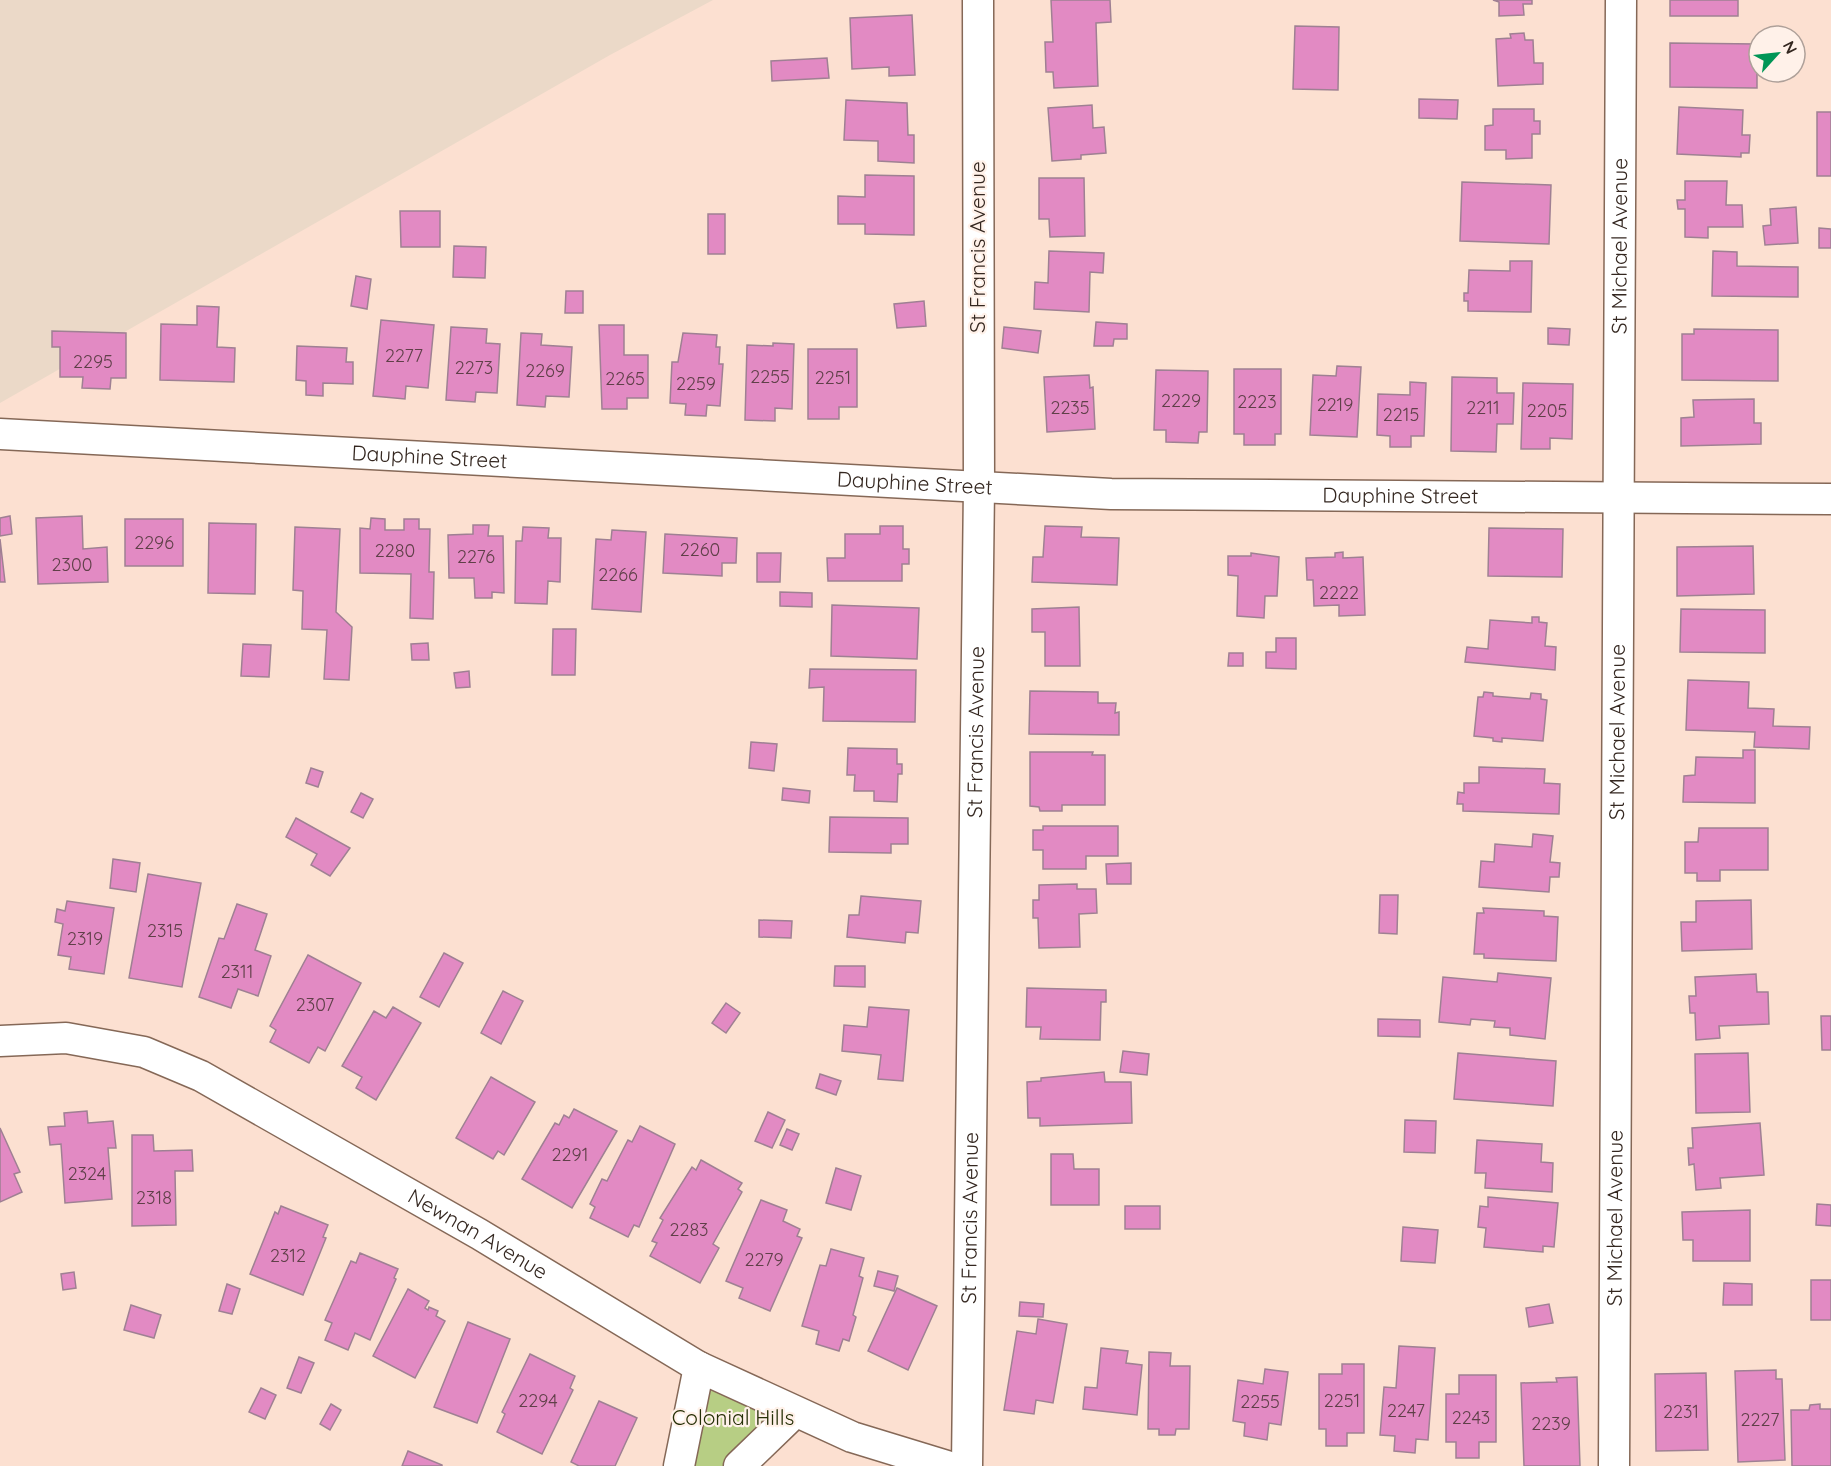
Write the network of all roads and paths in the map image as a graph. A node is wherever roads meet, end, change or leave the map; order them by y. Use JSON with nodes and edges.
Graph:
{"nodes":[{"id":1,"x":978,"y":0,"type":"edge"},
{"id":2,"x":1621,"y":0,"type":"edge"},
{"id":3,"x":0,"y":434,"type":"edge"},
{"id":4,"x":979,"y":487,"type":"junction"},
{"id":5,"x":1619,"y":497,"type":"junction"},
{"id":6,"x":1831,"y":499,"type":"edge"},
{"id":7,"x":0,"y":1041,"type":"edge"},
{"id":8,"x":699,"y":1367,"type":"junction"},
{"id":9,"x":795,"y":1412,"type":"junction"},
{"id":10,"x":679,"y":1466,"type":"edge"},
{"id":11,"x":739,"y":1466,"type":"edge"},
{"id":12,"x":947,"y":1466,"type":"edge"},
{"id":13,"x":967,"y":1466,"type":"edge"},
{"id":14,"x":1614,"y":1466,"type":"edge"}],
"edges":[{"from":1,"to":4,"type":"street","name":"St Francis Avenue"},
{"from":2,"to":5,"type":"street","name":"St Michael Avenue"},
{"from":3,"to":4,"type":"street","name":"Dauphine Street"},
{"from":4,"to":5,"type":"street","name":"Dauphine Street"},
{"from":4,"to":13,"type":"street","name":"St Francis Avenue"},
{"from":5,"to":6,"type":"street","name":"Dauphine Street"},
{"from":5,"to":14,"type":"street","name":"St Michael Avenue"},
{"from":7,"to":8,"type":"street","name":"Newnan Avenue"},
{"from":8,"to":9,"type":"street","name":"Newnan Avenue"},
{"from":8,"to":10,"type":"street"},
{"from":9,"to":11,"type":"street"},
{"from":9,"to":12,"type":"street","name":"Newnan Avenue"}]}
